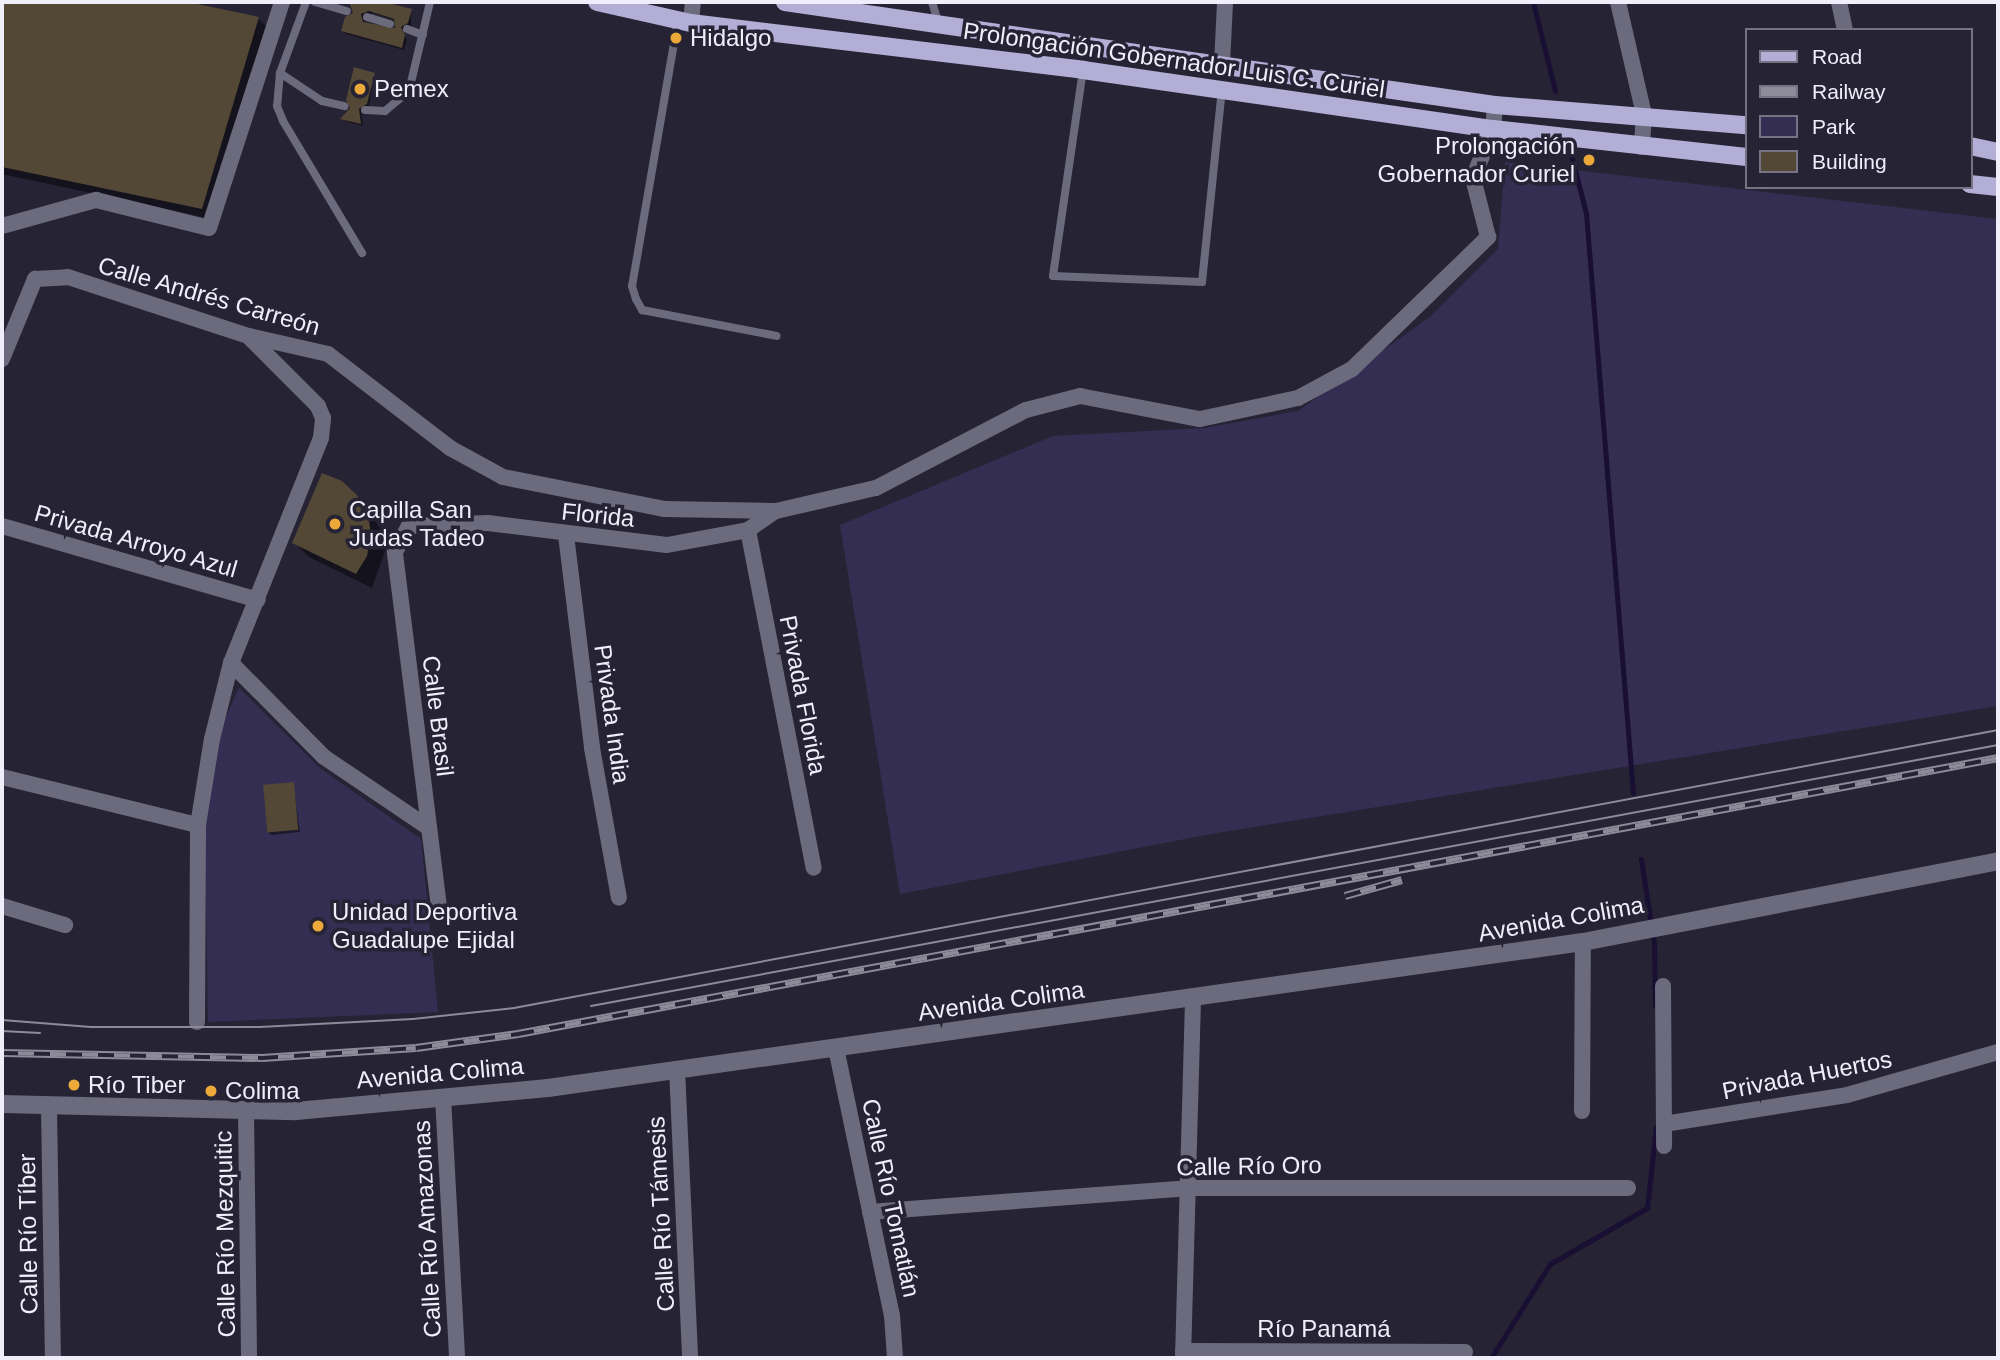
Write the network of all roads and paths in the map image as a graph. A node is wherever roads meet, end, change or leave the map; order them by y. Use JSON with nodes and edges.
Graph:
{"nodes":[{"id":1,"x":282,"y":2,"type":"edge"},
{"id":2,"x":306,"y":2,"type":"edge"},
{"id":3,"x":314,"y":2,"type":"edge"},
{"id":4,"x":430,"y":2,"type":"edge"},
{"id":5,"x":597,"y":2,"type":"edge"},
{"id":6,"x":693,"y":2,"type":"edge"},
{"id":7,"x":785,"y":2,"type":"edge"},
{"id":8,"x":932,"y":2,"type":"edge"},
{"id":9,"x":1225,"y":2,"type":"edge"},
{"id":10,"x":1618,"y":2,"type":"edge"},
{"id":11,"x":1839,"y":2,"type":"edge"},
{"id":12,"x":347,"y":11,"type":"dead end"},
{"id":13,"x":367,"y":17,"type":"dead end"},
{"id":14,"x":685,"y":22,"type":"junction"},
{"id":15,"x":390,"y":24,"type":"dead end"},
{"id":16,"x":939,"y":26,"type":"junction"},
{"id":17,"x":1845,"y":28,"type":"edge"},
{"id":18,"x":407,"y":29,"type":"dead end"},
{"id":19,"x":423,"y":35,"type":"junction"},
{"id":20,"x":1222,"y":64,"type":"junction"},
{"id":21,"x":1083,"y":70,"type":"junction"},
{"id":22,"x":280,"y":73,"type":"junction"},
{"id":23,"x":1222,"y":90,"type":"junction"},
{"id":24,"x":1495,"y":104,"type":"junction"},
{"id":25,"x":344,"y":106,"type":"dead end"},
{"id":26,"x":365,"y":110,"type":"dead end"},
{"id":27,"x":1644,"y":115,"type":"junction"},
{"id":28,"x":1744,"y":125,"type":"edge"},
{"id":29,"x":1493,"y":129,"type":"junction"},
{"id":30,"x":1972,"y":146,"type":"edge"},
{"id":31,"x":1642,"y":147,"type":"junction"},
{"id":32,"x":1998,"y":152,"type":"edge"},
{"id":33,"x":1744,"y":157,"type":"edge"},
{"id":34,"x":1972,"y":184,"type":"edge"},
{"id":35,"x":1998,"y":187,"type":"edge"},
{"id":36,"x":2,"y":226,"type":"edge"},
{"id":37,"x":362,"y":253,"type":"dead end"},
{"id":38,"x":249,"y":336,"type":"junction"},
{"id":39,"x":777,"y":337,"type":"dead end"},
{"id":40,"x":2,"y":359,"type":"edge"},
{"id":41,"x":776,"y":511,"type":"junction"},
{"id":42,"x":2,"y":526,"type":"edge"},
{"id":43,"x":409,"y":526,"type":"joint"},
{"id":44,"x":748,"y":530,"type":"junction"},
{"id":45,"x":566,"y":536,"type":"junction"},
{"id":46,"x":258,"y":600,"type":"junction"},
{"id":47,"x":231,"y":663,"type":"junction"},
{"id":48,"x":2,"y":777,"type":"edge"},
{"id":49,"x":198,"y":825,"type":"junction"},
{"id":50,"x":429,"y":828,"type":"junction"},
{"id":51,"x":1998,"y":861,"type":"edge"},
{"id":52,"x":814,"y":868,"type":"dead end"},
{"id":53,"x":619,"y":898,"type":"dead end"},
{"id":54,"x":2,"y":906,"type":"edge"},
{"id":55,"x":440,"y":915,"type":"dead end"},
{"id":56,"x":65,"y":925,"type":"dead end"},
{"id":57,"x":1583,"y":942,"type":"junction"},
{"id":58,"x":1663,"y":986,"type":"dead end"},
{"id":59,"x":1193,"y":1000,"type":"junction"},
{"id":60,"x":197,"y":1022,"type":"dead end"},
{"id":61,"x":836,"y":1048,"type":"junction"},
{"id":62,"x":1998,"y":1052,"type":"edge"},
{"id":63,"x":677,"y":1069,"type":"junction"},
{"id":64,"x":443,"y":1097,"type":"junction"},
{"id":65,"x":2,"y":1104,"type":"edge"},
{"id":66,"x":49,"y":1108,"type":"junction"},
{"id":67,"x":246,"y":1110,"type":"junction"},
{"id":68,"x":1582,"y":1111,"type":"dead end"},
{"id":69,"x":1664,"y":1124,"type":"junction"},
{"id":70,"x":1664,"y":1146,"type":"dead end"},
{"id":71,"x":1187,"y":1188,"type":"junction"},
{"id":72,"x":1628,"y":1188,"type":"dead end"},
{"id":73,"x":870,"y":1212,"type":"junction"},
{"id":74,"x":1465,"y":1352,"type":"dead end"},
{"id":75,"x":1183,"y":1355,"type":"edge"},
{"id":76,"x":53,"y":1358,"type":"edge"},
{"id":77,"x":249,"y":1358,"type":"edge"},
{"id":78,"x":457,"y":1358,"type":"edge"},
{"id":79,"x":690,"y":1358,"type":"edge"},
{"id":80,"x":895,"y":1358,"type":"edge"}],
"edges":[{"from":1,"to":36,"type":"street"},
{"from":2,"to":22,"type":"lane"},
{"from":3,"to":12,"type":"lane"},
{"from":4,"to":19,"type":"lane"},
{"from":5,"to":14,"type":"main road","name":"Prolongación Gobernador Luis C. Curiel"},
{"from":6,"to":14,"type":"street"},
{"from":7,"to":16,"type":"main road","name":"Prolongación Gobernador Luis C. Curiel"},
{"from":8,"to":16,"type":"lane"},
{"from":9,"to":20,"type":"street"},
{"from":10,"to":27,"type":"street"},
{"from":11,"to":17,"type":"street"},
{"from":13,"to":15,"type":"lane"},
{"from":14,"to":21,"type":"main road","name":"Prolongación Gobernador Luis C. Curiel"},
{"from":14,"to":39,"type":"lane"},
{"from":16,"to":20,"type":"main road","name":"Prolongación Gobernador Luis C. Curiel"},
{"from":18,"to":19,"type":"lane"},
{"from":19,"to":26,"type":"lane"},
{"from":20,"to":24,"type":"main road","name":"Prolongación Gobernador Luis C. Curiel"},
{"from":21,"to":23,"type":"main road","name":"Prolongación Gobernador Luis C. Curiel"},
{"from":21,"to":23,"type":"lane"},
{"from":22,"to":25,"type":"lane"},
{"from":22,"to":37,"type":"lane"},
{"from":23,"to":29,"type":"main road","name":"Prolongación Gobernador Luis C. Curiel"},
{"from":24,"to":27,"type":"main road","name":"Prolongación Gobernador Luis C. Curiel"},
{"from":24,"to":29,"type":"street","name":"Calle Andrés Carreón"},
{"from":27,"to":28,"type":"main road","name":"Prolongación Gobernador Luis C. Curiel"},
{"from":27,"to":31,"type":"street"},
{"from":29,"to":31,"type":"main road","name":"Prolongación Gobernador Luis C. Curiel"},
{"from":29,"to":41,"type":"street","name":"Calle Andrés Carreón"},
{"from":30,"to":32,"type":"main road"},
{"from":31,"to":33,"type":"main road","name":"Prolongación Gobernador Luis C. Curiel"},
{"from":34,"to":35,"type":"main road"},
{"from":38,"to":40,"type":"street","name":"Calle Andrés Carreón"},
{"from":38,"to":41,"type":"street","name":"Calle Andrés Carreón"},
{"from":38,"to":46,"type":"street"},
{"from":41,"to":44,"type":"street","name":"Florida"},
{"from":42,"to":46,"type":"street","name":"Privada Arroyo Azul"},
{"from":43,"to":45,"type":"street","name":"Florida"},
{"from":43,"to":50,"type":"street","name":"Calle Brasil"},
{"from":44,"to":45,"type":"street","name":"Florida"},
{"from":44,"to":52,"type":"street","name":"Privada Florida"},
{"from":45,"to":53,"type":"street","name":"Privada India"},
{"from":46,"to":47,"type":"street"},
{"from":47,"to":49,"type":"street"},
{"from":47,"to":50,"type":"street"},
{"from":48,"to":49,"type":"street"},
{"from":49,"to":60,"type":"street"},
{"from":50,"to":55,"type":"street","name":"Calle Brasil"},
{"from":51,"to":57,"type":"street","name":"Avenida Colima"},
{"from":54,"to":56,"type":"street"},
{"from":57,"to":59,"type":"street","name":"Avenida Colima"},
{"from":57,"to":68,"type":"street"},
{"from":58,"to":69,"type":"street"},
{"from":59,"to":61,"type":"street","name":"Avenida Colima"},
{"from":59,"to":71,"type":"street"},
{"from":61,"to":63,"type":"street","name":"Avenida Colima"},
{"from":61,"to":73,"type":"street","name":"Calle Río Tomatlán"},
{"from":62,"to":69,"type":"street","name":"Privada Huertos"},
{"from":63,"to":64,"type":"street","name":"Avenida Colima"},
{"from":63,"to":79,"type":"street","name":"Calle Río Támesis"},
{"from":64,"to":67,"type":"street","name":"Avenida Colima"},
{"from":64,"to":78,"type":"street","name":"Calle Río Amazonas"},
{"from":65,"to":66,"type":"street","name":"Avenida Colima"},
{"from":66,"to":67,"type":"street","name":"Avenida Colima"},
{"from":66,"to":76,"type":"street","name":"Calle Río Tíber"},
{"from":67,"to":77,"type":"street","name":"Calle Río Mezquitic"},
{"from":69,"to":70,"type":"street"},
{"from":71,"to":72,"type":"street","name":"Calle Río Oro"},
{"from":71,"to":73,"type":"street","name":"Calle Río Oro"},
{"from":71,"to":75,"type":"street"},
{"from":73,"to":80,"type":"street","name":"Calle Río Tomatlán"},
{"from":74,"to":75,"type":"street","name":"Río Panamá"}]}
